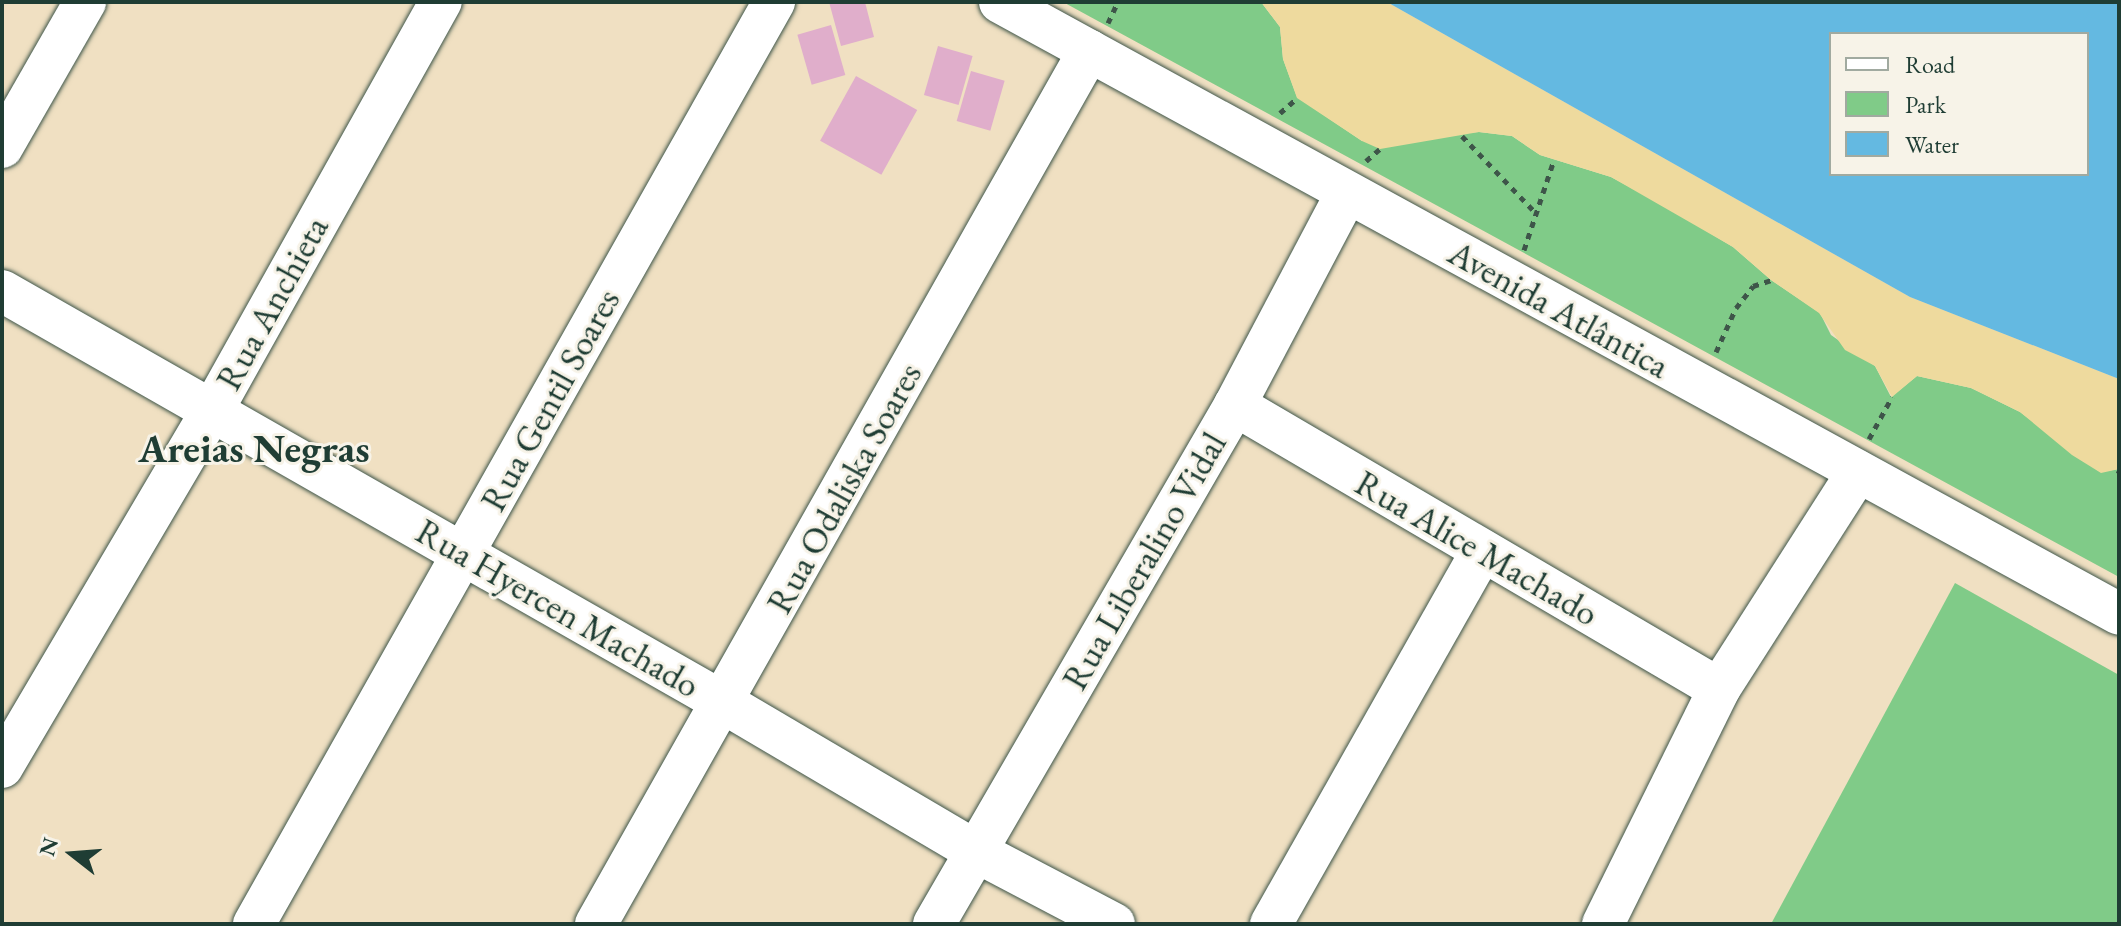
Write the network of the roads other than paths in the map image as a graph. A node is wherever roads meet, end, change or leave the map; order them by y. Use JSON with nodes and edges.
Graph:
{"nodes":[{"id":1,"x":85,"y":2,"type":"edge"},
{"id":2,"x":441,"y":2,"type":"edge"},
{"id":3,"x":774,"y":2,"type":"edge"},
{"id":4,"x":1000,"y":2,"type":"edge"},
{"id":5,"x":1089,"y":51,"type":"junction"},
{"id":6,"x":2,"y":147,"type":"edge"},
{"id":7,"x":1347,"y":193,"type":"junction"},
{"id":8,"x":2,"y":291,"type":"edge"},
{"id":9,"x":1235,"y":405,"type":"junction"},
{"id":10,"x":212,"y":411,"type":"junction"},
{"id":11,"x":1860,"y":461,"type":"junction"},
{"id":12,"x":1482,"y":551,"type":"junction"},
{"id":13,"x":463,"y":554,"type":"junction"},
{"id":14,"x":2119,"y":614,"type":"edge"},
{"id":15,"x":1719,"y":689,"type":"junction"},
{"id":16,"x":724,"y":703,"type":"junction"},
{"id":17,"x":2,"y":767,"type":"edge"},
{"id":18,"x":975,"y":851,"type":"junction"},
{"id":19,"x":254,"y":924,"type":"edge"},
{"id":20,"x":596,"y":924,"type":"edge"},
{"id":21,"x":934,"y":924,"type":"edge"},
{"id":22,"x":1114,"y":924,"type":"edge"},
{"id":23,"x":1271,"y":924,"type":"edge"},
{"id":24,"x":1603,"y":924,"type":"edge"}],
"edges":[{"from":1,"to":6,"type":"street"},
{"from":2,"to":10,"type":"street","name":"Rua Anchieta"},
{"from":3,"to":13,"type":"street","name":"Rua Gentil Soares"},
{"from":4,"to":5,"type":"street","name":"Avenida Atlântica"},
{"from":5,"to":7,"type":"street","name":"Avenida Atlântica"},
{"from":5,"to":16,"type":"street","name":"Rua Odaliska Soares"},
{"from":7,"to":9,"type":"street","name":"Rua Liberalino Vidal"},
{"from":7,"to":11,"type":"street","name":"Avenida Atlântica"},
{"from":8,"to":10,"type":"street","name":"Rua Hyercen Machado"},
{"from":9,"to":12,"type":"street","name":"Rua Alice Machado"},
{"from":9,"to":18,"type":"street","name":"Rua Liberalino Vidal"},
{"from":10,"to":13,"type":"street","name":"Rua Hyercen Machado"},
{"from":10,"to":17,"type":"street","name":"Rua Anchieta"},
{"from":11,"to":14,"type":"street","name":"Avenida Atlântica"},
{"from":11,"to":15,"type":"street"},
{"from":12,"to":15,"type":"street","name":"Rua Alice Machado"},
{"from":12,"to":23,"type":"street"},
{"from":13,"to":16,"type":"street","name":"Rua Hyercen Machado"},
{"from":13,"to":19,"type":"street","name":"Rua Gentil Soares"},
{"from":15,"to":24,"type":"street"},
{"from":16,"to":18,"type":"street","name":"Rua Hyercen Machado"},
{"from":16,"to":20,"type":"street","name":"Rua Odaliska Soares"},
{"from":18,"to":21,"type":"street","name":"Rua Liberalino Vidal"},
{"from":18,"to":22,"type":"street","name":"Rua Hyercen Machado"}]}
